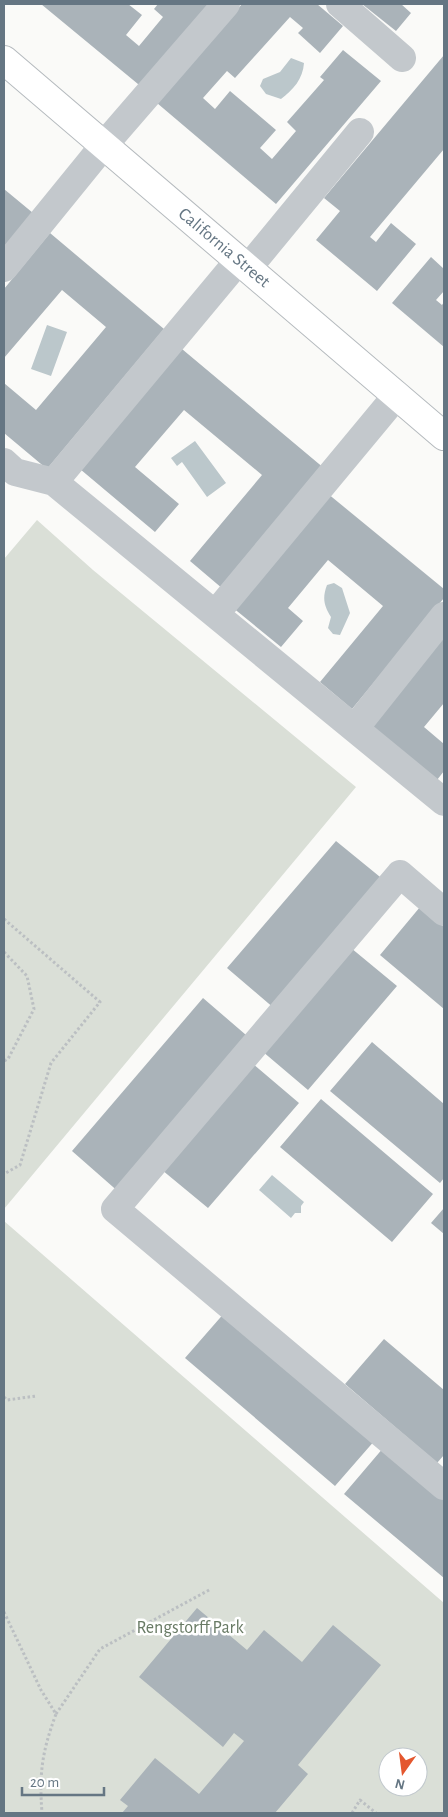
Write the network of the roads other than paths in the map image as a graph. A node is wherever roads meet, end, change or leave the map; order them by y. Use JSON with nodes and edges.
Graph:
{"nodes":[{"id":1,"x":226,"y":4,"type":"edge"},
{"id":2,"x":340,"y":4,"type":"edge"},
{"id":3,"x":402,"y":58,"type":"dead end"},
{"id":4,"x":4,"y":60,"type":"edge"},
{"id":5,"x":360,"y":132,"type":"dead end"},
{"id":6,"x":104,"y":145,"type":"junction"},
{"id":7,"x":244,"y":264,"type":"junction"},
{"id":8,"x":4,"y":268,"type":"edge"},
{"id":9,"x":398,"y":395,"type":"junction"},
{"id":10,"x":444,"y":436,"type":"edge"},
{"id":11,"x":4,"y":462,"type":"edge"},
{"id":12,"x":54,"y":482,"type":"junction"},
{"id":13,"x":216,"y":613,"type":"junction"},
{"id":14,"x":444,"y":616,"type":"edge"},
{"id":15,"x":355,"y":728,"type":"junction"},
{"id":16,"x":444,"y":802,"type":"edge"},
{"id":17,"x":444,"y":912,"type":"edge"},
{"id":18,"x":444,"y":1486,"type":"edge"}],
"edges":[{"from":1,"to":6,"type":"lane"},
{"from":2,"to":3,"type":"lane"},
{"from":4,"to":6,"type":"main road","name":"California Street"},
{"from":5,"to":7,"type":"lane"},
{"from":6,"to":7,"type":"main road","name":"California Street"},
{"from":6,"to":8,"type":"lane"},
{"from":7,"to":9,"type":"main road","name":"California Street"},
{"from":7,"to":12,"type":"lane"},
{"from":9,"to":10,"type":"main road","name":"California Street"},
{"from":9,"to":13,"type":"lane"},
{"from":11,"to":12,"type":"lane"},
{"from":12,"to":13,"type":"lane"},
{"from":13,"to":15,"type":"lane"},
{"from":14,"to":15,"type":"lane"},
{"from":15,"to":16,"type":"lane"},
{"from":17,"to":18,"type":"lane"}]}
